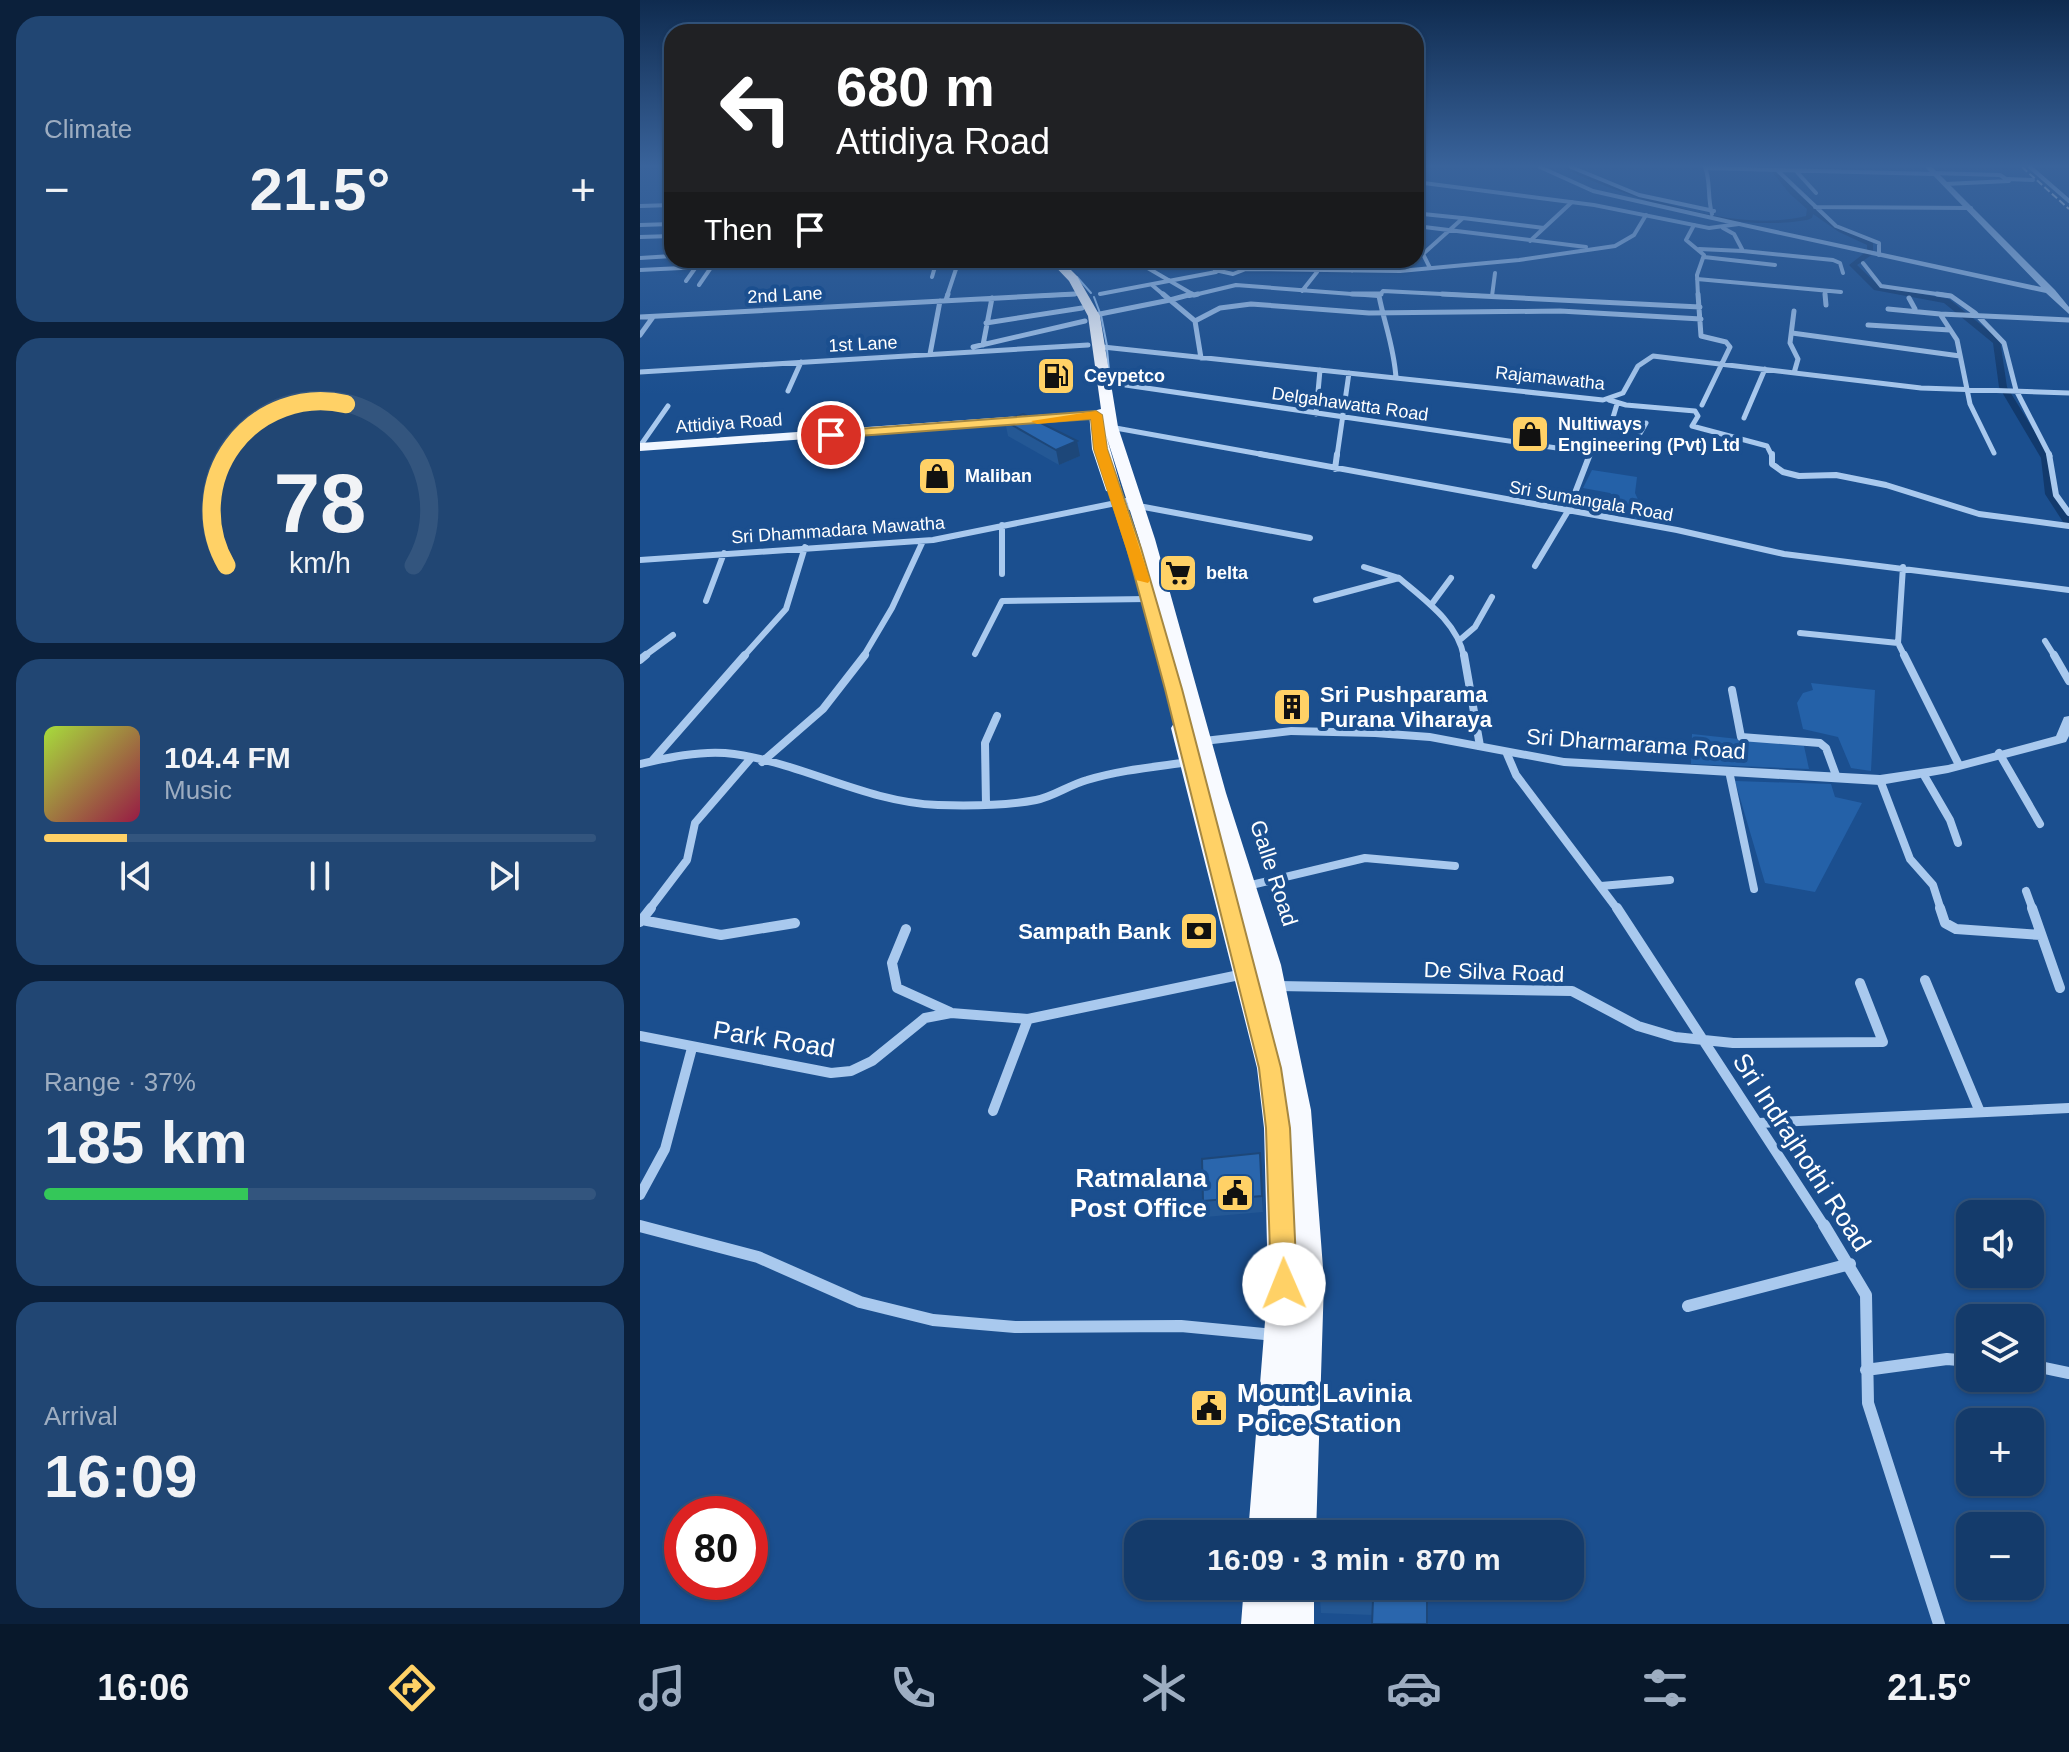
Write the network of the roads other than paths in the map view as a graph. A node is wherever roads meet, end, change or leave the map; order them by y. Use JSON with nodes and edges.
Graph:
{"nodes":[{"id":1,"x":1545,"y":243,"type":"edge"},
{"id":2,"x":1621,"y":243,"type":"edge"},
{"id":3,"x":1690,"y":243,"type":"edge"},
{"id":4,"x":1739,"y":243,"type":"edge"},
{"id":5,"x":1824,"y":243,"type":"edge"},
{"id":6,"x":1878,"y":243,"type":"edge"},
{"id":7,"x":2005,"y":243,"type":"edge"},
{"id":8,"x":1598,"y":249,"type":"junction"},
{"id":9,"x":1698,"y":249,"type":"junction"},
{"id":10,"x":1743,"y":251,"type":"junction"},
{"id":11,"x":1879,"y":255,"type":"junction"},
{"id":12,"x":664,"y":256,"type":"edge"},
{"id":13,"x":1424,"y":256,"type":"edge"},
{"id":14,"x":1704,"y":257,"type":"junction"},
{"id":15,"x":640,"y":258,"type":"edge"},
{"id":16,"x":1863,"y":263,"type":"dead end"},
{"id":17,"x":1775,"y":265,"type":"dead end"},
{"id":18,"x":677,"y":268,"type":"edge"},
{"id":19,"x":695,"y":268,"type":"edge"},
{"id":20,"x":711,"y":268,"type":"edge"},
{"id":21,"x":935,"y":268,"type":"edge"},
{"id":22,"x":956,"y":268,"type":"edge"},
{"id":23,"x":1056,"y":268,"type":"edge"},
{"id":24,"x":1150,"y":268,"type":"edge"},
{"id":25,"x":1215,"y":268,"type":"edge"},
{"id":26,"x":1347,"y":268,"type":"edge"},
{"id":27,"x":1430,"y":268,"type":"junction"},
{"id":28,"x":1246,"y":269,"type":"joint"},
{"id":29,"x":640,"y":270,"type":"edge"},
{"id":30,"x":1216,"y":272,"type":"junction"},
{"id":31,"x":1317,"y":272,"type":"junction"},
{"id":32,"x":1353,"y":272,"type":"junction"},
{"id":33,"x":1495,"y":273,"type":"dead end"},
{"id":34,"x":1843,"y":273,"type":"dead end"},
{"id":35,"x":932,"y":277,"type":"dead end"},
{"id":36,"x":1697,"y":279,"type":"junction"},
{"id":37,"x":1172,"y":280,"type":"junction"},
{"id":38,"x":686,"y":281,"type":"dead end"},
{"id":39,"x":699,"y":285,"type":"dead end"},
{"id":40,"x":1152,"y":285,"type":"junction"},
{"id":41,"x":1302,"y":291,"type":"junction"},
{"id":42,"x":1825,"y":291,"type":"junction"},
{"id":43,"x":1841,"y":292,"type":"dead end"},
{"id":44,"x":2052,"y":292,"type":"junction"},
{"id":45,"x":1194,"y":295,"type":"junction"},
{"id":46,"x":1379,"y":296,"type":"junction"},
{"id":47,"x":1492,"y":296,"type":"junction"},
{"id":48,"x":992,"y":298,"type":"junction"},
{"id":49,"x":1909,"y":298,"type":"dead end"},
{"id":50,"x":1170,"y":300,"type":"junction"},
{"id":51,"x":943,"y":301,"type":"junction"},
{"id":52,"x":1826,"y":305,"type":"dead end"},
{"id":53,"x":1700,"y":307,"type":"junction"},
{"id":54,"x":1888,"y":309,"type":"dead end"},
{"id":55,"x":1915,"y":309,"type":"junction"},
{"id":56,"x":1794,"y":311,"type":"dead end"},
{"id":57,"x":2069,"y":312,"type":"edge"},
{"id":58,"x":1090,"y":313,"type":"junction"},
{"id":59,"x":1381,"y":313,"type":"junction"},
{"id":60,"x":1975,"y":313,"type":"junction"},
{"id":61,"x":1940,"y":314,"type":"junction"},
{"id":62,"x":640,"y":317,"type":"edge"},
{"id":63,"x":653,"y":317,"type":"junction"},
{"id":64,"x":1701,"y":319,"type":"junction"},
{"id":65,"x":2069,"y":320,"type":"edge"},
{"id":66,"x":1195,"y":321,"type":"junction"},
{"id":67,"x":986,"y":323,"type":"junction"},
{"id":68,"x":1868,"y":325,"type":"dead end"},
{"id":69,"x":1950,"y":330,"type":"junction"},
{"id":70,"x":1792,"y":333,"type":"junction"},
{"id":71,"x":640,"y":335,"type":"edge"},
{"id":72,"x":983,"y":345,"type":"junction"},
{"id":73,"x":952,"y":353,"type":"junction"},
{"id":74,"x":930,"y":354,"type":"junction"},
{"id":75,"x":1960,"y":356,"type":"junction"},
{"id":76,"x":1201,"y":358,"type":"junction"},
{"id":77,"x":801,"y":362,"type":"junction"},
{"id":78,"x":1724,"y":363,"type":"junction"},
{"id":79,"x":1765,"y":369,"type":"junction"},
{"id":80,"x":1320,"y":370,"type":"junction"},
{"id":81,"x":640,"y":372,"type":"edge"},
{"id":82,"x":1349,"y":373,"type":"junction"},
{"id":83,"x":1794,"y":373,"type":"junction"},
{"id":84,"x":1396,"y":378,"type":"junction"},
{"id":85,"x":1105,"y":382,"type":"junction"},
{"id":86,"x":1967,"y":388,"type":"junction"},
{"id":87,"x":2014,"y":390,"type":"junction"},
{"id":88,"x":788,"y":391,"type":"dead end"},
{"id":89,"x":2069,"y":393,"type":"edge"},
{"id":90,"x":1608,"y":399,"type":"junction"},
{"id":91,"x":1617,"y":404,"type":"junction"},
{"id":92,"x":1702,"y":405,"type":"dead end"},
{"id":93,"x":668,"y":406,"type":"dead end"},
{"id":94,"x":1316,"y":414,"type":"junction"},
{"id":95,"x":1343,"y":418,"type":"junction"},
{"id":96,"x":1744,"y":418,"type":"dead end"},
{"id":97,"x":1105,"y":419,"type":"junction"},
{"id":98,"x":1646,"y":423,"type":"dead end"},
{"id":99,"x":1609,"y":431,"type":"dead end"},
{"id":100,"x":640,"y":447,"type":"edge"},
{"id":101,"x":1591,"y":453,"type":"junction"},
{"id":102,"x":1994,"y":453,"type":"dead end"},
{"id":103,"x":1335,"y":469,"type":"junction"},
{"id":104,"x":1125,"y":504,"type":"junction"},
{"id":105,"x":1568,"y":511,"type":"junction"},
{"id":106,"x":2069,"y":513,"type":"edge"},
{"id":107,"x":1002,"y":525,"type":"junction"},
{"id":108,"x":2069,"y":526,"type":"edge"},
{"id":109,"x":1310,"y":538,"type":"dead end"},
{"id":110,"x":923,"y":541,"type":"junction"},
{"id":111,"x":805,"y":547,"type":"junction"},
{"id":112,"x":724,"y":553,"type":"junction"},
{"id":113,"x":640,"y":560,"type":"edge"},
{"id":114,"x":1535,"y":566,"type":"dead end"},
{"id":115,"x":1364,"y":567,"type":"dead end"},
{"id":116,"x":1903,"y":567,"type":"junction"},
{"id":117,"x":1002,"y":574,"type":"dead end"},
{"id":118,"x":1399,"y":578,"type":"junction"},
{"id":119,"x":1451,"y":578,"type":"dead end"},
{"id":120,"x":2069,"y":590,"type":"edge"},
{"id":121,"x":1492,"y":597,"type":"dead end"},
{"id":122,"x":1148,"y":599,"type":"junction"},
{"id":123,"x":1316,"y":600,"type":"dead end"},
{"id":124,"x":706,"y":601,"type":"dead end"},
{"id":125,"x":1431,"y":605,"type":"junction"},
{"id":126,"x":1800,"y":633,"type":"dead end"},
{"id":127,"x":673,"y":635,"type":"dead end"},
{"id":128,"x":1461,"y":639,"type":"junction"},
{"id":129,"x":2045,"y":641,"type":"dead end"},
{"id":130,"x":1898,"y":643,"type":"junction"},
{"id":131,"x":975,"y":654,"type":"dead end"},
{"id":132,"x":640,"y":660,"type":"edge"},
{"id":133,"x":2069,"y":681,"type":"edge"},
{"id":134,"x":1732,"y":690,"type":"dead end"},
{"id":135,"x":997,"y":716,"type":"dead end"},
{"id":136,"x":2069,"y":720,"type":"edge"},
{"id":137,"x":1480,"y":746,"type":"junction"},
{"id":138,"x":1196,"y":752,"type":"junction"},
{"id":139,"x":1999,"y":753,"type":"junction"},
{"id":140,"x":1507,"y":754,"type":"junction"},
{"id":141,"x":751,"y":758,"type":"junction"},
{"id":142,"x":651,"y":762,"type":"junction"},
{"id":143,"x":762,"y":762,"type":"junction"},
{"id":144,"x":640,"y":764,"type":"edge"},
{"id":145,"x":1959,"y":765,"type":"junction"},
{"id":146,"x":1729,"y":771,"type":"junction"},
{"id":147,"x":1925,"y":777,"type":"junction"},
{"id":148,"x":1837,"y":778,"type":"junction"},
{"id":149,"x":1880,"y":780,"type":"junction"},
{"id":150,"x":986,"y":805,"type":"junction"},
{"id":151,"x":2040,"y":824,"type":"dead end"},
{"id":152,"x":1958,"y":843,"type":"dead end"},
{"id":153,"x":1455,"y":866,"type":"dead end"},
{"id":154,"x":1670,"y":880,"type":"dead end"},
{"id":155,"x":1601,"y":886,"type":"junction"},
{"id":156,"x":1243,"y":887,"type":"junction"},
{"id":157,"x":1754,"y":889,"type":"dead end"},
{"id":158,"x":2026,"y":891,"type":"dead end"},
{"id":159,"x":641,"y":921,"type":"edge"},
{"id":160,"x":795,"y":923,"type":"dead end"},
{"id":161,"x":906,"y":929,"type":"dead end"},
{"id":162,"x":2041,"y":935,"type":"junction"},
{"id":163,"x":1263,"y":976,"type":"junction"},
{"id":164,"x":1925,"y":980,"type":"dead end"},
{"id":165,"x":1860,"y":983,"type":"dead end"},
{"id":166,"x":2060,"y":988,"type":"dead end"},
{"id":167,"x":951,"y":1013,"type":"junction"},
{"id":168,"x":1028,"y":1019,"type":"junction"},
{"id":169,"x":640,"y":1036,"type":"edge"},
{"id":170,"x":1703,"y":1040,"type":"junction"},
{"id":171,"x":692,"y":1048,"type":"junction"},
{"id":172,"x":2069,"y":1108,"type":"edge"},
{"id":173,"x":993,"y":1111,"type":"dead end"},
{"id":174,"x":1980,"y":1112,"type":"junction"},
{"id":175,"x":1759,"y":1123,"type":"junction"},
{"id":176,"x":640,"y":1195,"type":"edge"},
{"id":177,"x":640,"y":1226,"type":"edge"},
{"id":178,"x":1850,"y":1264,"type":"junction"},
{"id":179,"x":1688,"y":1306,"type":"dead end"},
{"id":180,"x":1282,"y":1336,"type":"junction"},
{"id":181,"x":1307,"y":1338,"type":"junction"},
{"id":182,"x":1956,"y":1360,"type":"edge"},
{"id":183,"x":2044,"y":1368,"type":"edge"},
{"id":184,"x":1866,"y":1370,"type":"junction"},
{"id":185,"x":2069,"y":1373,"type":"edge"},
{"id":186,"x":1267,"y":1520,"type":"edge"},
{"id":187,"x":1299,"y":1520,"type":"edge"},
{"id":188,"x":1261,"y":1600,"type":"edge"},
{"id":189,"x":1296,"y":1600,"type":"edge"},
{"id":190,"x":1260,"y":1624,"type":"edge"},
{"id":191,"x":1295,"y":1624,"type":"edge"},
{"id":192,"x":1939,"y":1624,"type":"edge"}],
"edges":[{"from":1,"to":8,"type":"street"},
{"from":2,"to":8,"type":"street"},
{"from":3,"to":9,"type":"street"},
{"from":4,"to":10,"type":"street"},
{"from":5,"to":11,"type":"street"},
{"from":6,"to":11,"type":"street"},
{"from":7,"to":44,"type":"street"},
{"from":8,"to":27,"type":"street"},
{"from":9,"to":10,"type":"street"},
{"from":9,"to":14,"type":"street"},
{"from":10,"to":34,"type":"street"},
{"from":11,"to":44,"type":"street"},
{"from":12,"to":15,"type":"street"},
{"from":13,"to":27,"type":"street"},
{"from":14,"to":17,"type":"street"},
{"from":14,"to":36,"type":"street"},
{"from":16,"to":60,"type":"street"},
{"from":18,"to":29,"type":"street"},
{"from":19,"to":38,"type":"street"},
{"from":20,"to":39,"type":"street"},
{"from":21,"to":35,"type":"street"},
{"from":22,"to":51,"type":"street"},
{"from":23,"to":58,"type":"highway"},
{"from":24,"to":37,"type":"street"},
{"from":25,"to":30,"type":"street"},
{"from":26,"to":32,"type":"street"},
{"from":27,"to":32,"type":"street"},
{"from":28,"to":30,"type":"street"},
{"from":28,"to":31,"type":"street"},
{"from":30,"to":37,"type":"street"},
{"from":31,"to":32,"type":"street"},
{"from":31,"to":41,"type":"street"},
{"from":33,"to":47,"type":"street"},
{"from":36,"to":42,"type":"street"},
{"from":36,"to":53,"type":"street"},
{"from":37,"to":40,"type":"street"},
{"from":37,"to":45,"type":"street"},
{"from":40,"to":50,"type":"street"},
{"from":40,"to":58,"type":"street"},
{"from":41,"to":45,"type":"street"},
{"from":41,"to":46,"type":"street"},
{"from":42,"to":43,"type":"street"},
{"from":42,"to":52,"type":"street"},
{"from":44,"to":57,"type":"street"},
{"from":45,"to":50,"type":"street"},
{"from":46,"to":47,"type":"street"},
{"from":46,"to":59,"type":"street"},
{"from":47,"to":53,"type":"street"},
{"from":48,"to":51,"type":"street","name":"2nd Lane"},
{"from":48,"to":58,"type":"street","name":"2nd Lane"},
{"from":48,"to":67,"type":"street"},
{"from":49,"to":55,"type":"street"},
{"from":50,"to":58,"type":"street"},
{"from":50,"to":66,"type":"street"},
{"from":51,"to":63,"type":"street","name":"2nd Lane"},
{"from":51,"to":74,"type":"street"},
{"from":53,"to":64,"type":"street"},
{"from":54,"to":55,"type":"street"},
{"from":55,"to":61,"type":"street"},
{"from":56,"to":70,"type":"street"},
{"from":58,"to":67,"type":"street"},
{"from":58,"to":72,"type":"street"},
{"from":58,"to":73,"type":"street","name":"1st Lane"},
{"from":58,"to":76,"type":"street","name":"Rajamawatha"},
{"from":58,"to":85,"type":"highway","name":"Galle Road"},
{"from":58,"to":97,"type":"highway","name":"Galle Road"},
{"from":59,"to":64,"type":"street"},
{"from":59,"to":66,"type":"street"},
{"from":59,"to":84,"type":"street"},
{"from":60,"to":61,"type":"street"},
{"from":60,"to":65,"type":"street"},
{"from":60,"to":87,"type":"street"},
{"from":61,"to":69,"type":"street"},
{"from":62,"to":63,"type":"street","name":"2nd Lane"},
{"from":63,"to":71,"type":"street"},
{"from":64,"to":78,"type":"street"},
{"from":66,"to":76,"type":"street"},
{"from":67,"to":72,"type":"street"},
{"from":68,"to":69,"type":"street"},
{"from":69,"to":75,"type":"street"},
{"from":70,"to":75,"type":"street"},
{"from":70,"to":83,"type":"street"},
{"from":72,"to":73,"type":"street"},
{"from":73,"to":74,"type":"street","name":"1st Lane"},
{"from":74,"to":77,"type":"street","name":"1st Lane"},
{"from":75,"to":86,"type":"street"},
{"from":76,"to":80,"type":"street","name":"Rajamawatha"},
{"from":77,"to":81,"type":"street","name":"1st Lane"},
{"from":77,"to":88,"type":"street"},
{"from":78,"to":79,"type":"street","name":"Rajamawatha"},
{"from":78,"to":90,"type":"street","name":"Rajamawatha"},
{"from":78,"to":92,"type":"street"},
{"from":79,"to":83,"type":"street","name":"Rajamawatha"},
{"from":79,"to":96,"type":"street"},
{"from":80,"to":82,"type":"street","name":"Rajamawatha"},
{"from":80,"to":94,"type":"street"},
{"from":82,"to":84,"type":"street","name":"Rajamawatha"},
{"from":82,"to":95,"type":"street"},
{"from":83,"to":86,"type":"street","name":"Rajamawatha"},
{"from":84,"to":90,"type":"street","name":"Rajamawatha"},
{"from":85,"to":94,"type":"street","name":"Delgahawatta Road"},
{"from":85,"to":97,"type":"highway","name":"Galle Road"},
{"from":86,"to":87,"type":"street","name":"Rajamawatha"},
{"from":86,"to":102,"type":"street"},
{"from":87,"to":89,"type":"street","name":"Rajamawatha"},
{"from":87,"to":106,"type":"street"},
{"from":90,"to":91,"type":"street"},
{"from":91,"to":99,"type":"street"},
{"from":91,"to":108,"type":"street"},
{"from":93,"to":100,"type":"street"},
{"from":94,"to":95,"type":"street","name":"Delgahawatta Road"},
{"from":95,"to":101,"type":"street","name":"Delgahawatta Road"},
{"from":95,"to":103,"type":"street"},
{"from":97,"to":100,"type":"main road","name":"Attidiya Road"},
{"from":97,"to":103,"type":"street","name":"Sri Sumangala Road"},
{"from":97,"to":104,"type":"highway","name":"Galle Road"},
{"from":98,"to":101,"type":"street","name":"Delgahawatta Road"},
{"from":101,"to":105,"type":"street"},
{"from":103,"to":105,"type":"street","name":"Sri Sumangala Road"},
{"from":104,"to":107,"type":"street","name":"Sri Dhammadara Mawatha"},
{"from":104,"to":109,"type":"street"},
{"from":104,"to":122,"type":"highway","name":"Galle Road"},
{"from":104,"to":138,"type":"highway","name":"Galle Road"},
{"from":105,"to":114,"type":"street"},
{"from":105,"to":116,"type":"street","name":"Sri Sumangala Road"},
{"from":107,"to":110,"type":"street","name":"Sri Dhammadara Mawatha"},
{"from":107,"to":117,"type":"street"},
{"from":110,"to":111,"type":"street","name":"Sri Dhammadara Mawatha"},
{"from":110,"to":143,"type":"street"},
{"from":111,"to":112,"type":"street","name":"Sri Dhammadara Mawatha"},
{"from":111,"to":142,"type":"street"},
{"from":112,"to":113,"type":"street","name":"Sri Dhammadara Mawatha"},
{"from":112,"to":124,"type":"street"},
{"from":115,"to":118,"type":"street"},
{"from":116,"to":120,"type":"street","name":"Sri Sumangala Road"},
{"from":116,"to":130,"type":"street"},
{"from":118,"to":123,"type":"street"},
{"from":118,"to":125,"type":"street"},
{"from":119,"to":125,"type":"street"},
{"from":121,"to":128,"type":"street"},
{"from":122,"to":131,"type":"street"},
{"from":122,"to":138,"type":"highway","name":"Galle Road"},
{"from":125,"to":128,"type":"street"},
{"from":126,"to":130,"type":"street"},
{"from":127,"to":132,"type":"street"},
{"from":128,"to":137,"type":"street"},
{"from":129,"to":133,"type":"street"},
{"from":130,"to":145,"type":"street"},
{"from":134,"to":148,"type":"street"},
{"from":135,"to":150,"type":"street"},
{"from":136,"to":139,"type":"street","name":"Sri Dharmarama Road"},
{"from":137,"to":138,"type":"street","name":"Sri Dharmarama Road"},
{"from":137,"to":140,"type":"street","name":"Sri Dharmarama Road"},
{"from":138,"to":150,"type":"street"},
{"from":138,"to":156,"type":"highway","name":"Galle Road"},
{"from":138,"to":163,"type":"highway","name":"Galle Road"},
{"from":139,"to":145,"type":"street","name":"Sri Dharmarama Road"},
{"from":139,"to":151,"type":"street"},
{"from":140,"to":146,"type":"street","name":"Sri Dharmarama Road"},
{"from":140,"to":155,"type":"street","name":"Sri Indrajhothi Road"},
{"from":141,"to":142,"type":"street"},
{"from":141,"to":143,"type":"street"},
{"from":141,"to":159,"type":"street"},
{"from":142,"to":144,"type":"street"},
{"from":143,"to":150,"type":"street"},
{"from":145,"to":147,"type":"street","name":"Sri Dharmarama Road"},
{"from":146,"to":148,"type":"street","name":"Sri Dharmarama Road"},
{"from":146,"to":157,"type":"street"},
{"from":147,"to":149,"type":"street","name":"Sri Dharmarama Road"},
{"from":147,"to":152,"type":"street"},
{"from":148,"to":149,"type":"street","name":"Sri Dharmarama Road"},
{"from":149,"to":162,"type":"street"},
{"from":153,"to":156,"type":"street"},
{"from":154,"to":155,"type":"street"},
{"from":155,"to":170,"type":"street","name":"Sri Indrajhothi Road"},
{"from":156,"to":163,"type":"highway","name":"Galle Road"},
{"from":158,"to":162,"type":"street"},
{"from":159,"to":160,"type":"street"},
{"from":161,"to":167,"type":"street"},
{"from":162,"to":166,"type":"street"},
{"from":163,"to":168,"type":"street","name":"Park Road"},
{"from":163,"to":170,"type":"street","name":"De Silva Road"},
{"from":163,"to":180,"type":"highway","name":"Galle Road"},
{"from":163,"to":181,"type":"highway","name":"Galle Road"},
{"from":164,"to":174,"type":"street"},
{"from":165,"to":170,"type":"street","name":"De Silva Road"},
{"from":167,"to":168,"type":"street","name":"Park Road"},
{"from":167,"to":171,"type":"street","name":"Park Road"},
{"from":168,"to":173,"type":"street"},
{"from":169,"to":171,"type":"street"},
{"from":170,"to":175,"type":"street","name":"Sri Indrajhothi Road"},
{"from":171,"to":176,"type":"street","name":"Park Road"},
{"from":172,"to":174,"type":"street"},
{"from":174,"to":175,"type":"street"},
{"from":175,"to":178,"type":"street","name":"Sri Indrajhothi Road"},
{"from":177,"to":180,"type":"street"},
{"from":178,"to":179,"type":"street"},
{"from":178,"to":184,"type":"street","name":"Sri Indrajhothi Road"},
{"from":180,"to":181,"type":"street"},
{"from":180,"to":186,"type":"highway","name":"Galle Road"},
{"from":181,"to":187,"type":"highway","name":"Galle Road"},
{"from":182,"to":184,"type":"street"},
{"from":183,"to":185,"type":"street"},
{"from":184,"to":192,"type":"street","name":"Sri Indrajhothi Road"},
{"from":188,"to":190,"type":"highway"},
{"from":189,"to":191,"type":"highway"}]}
